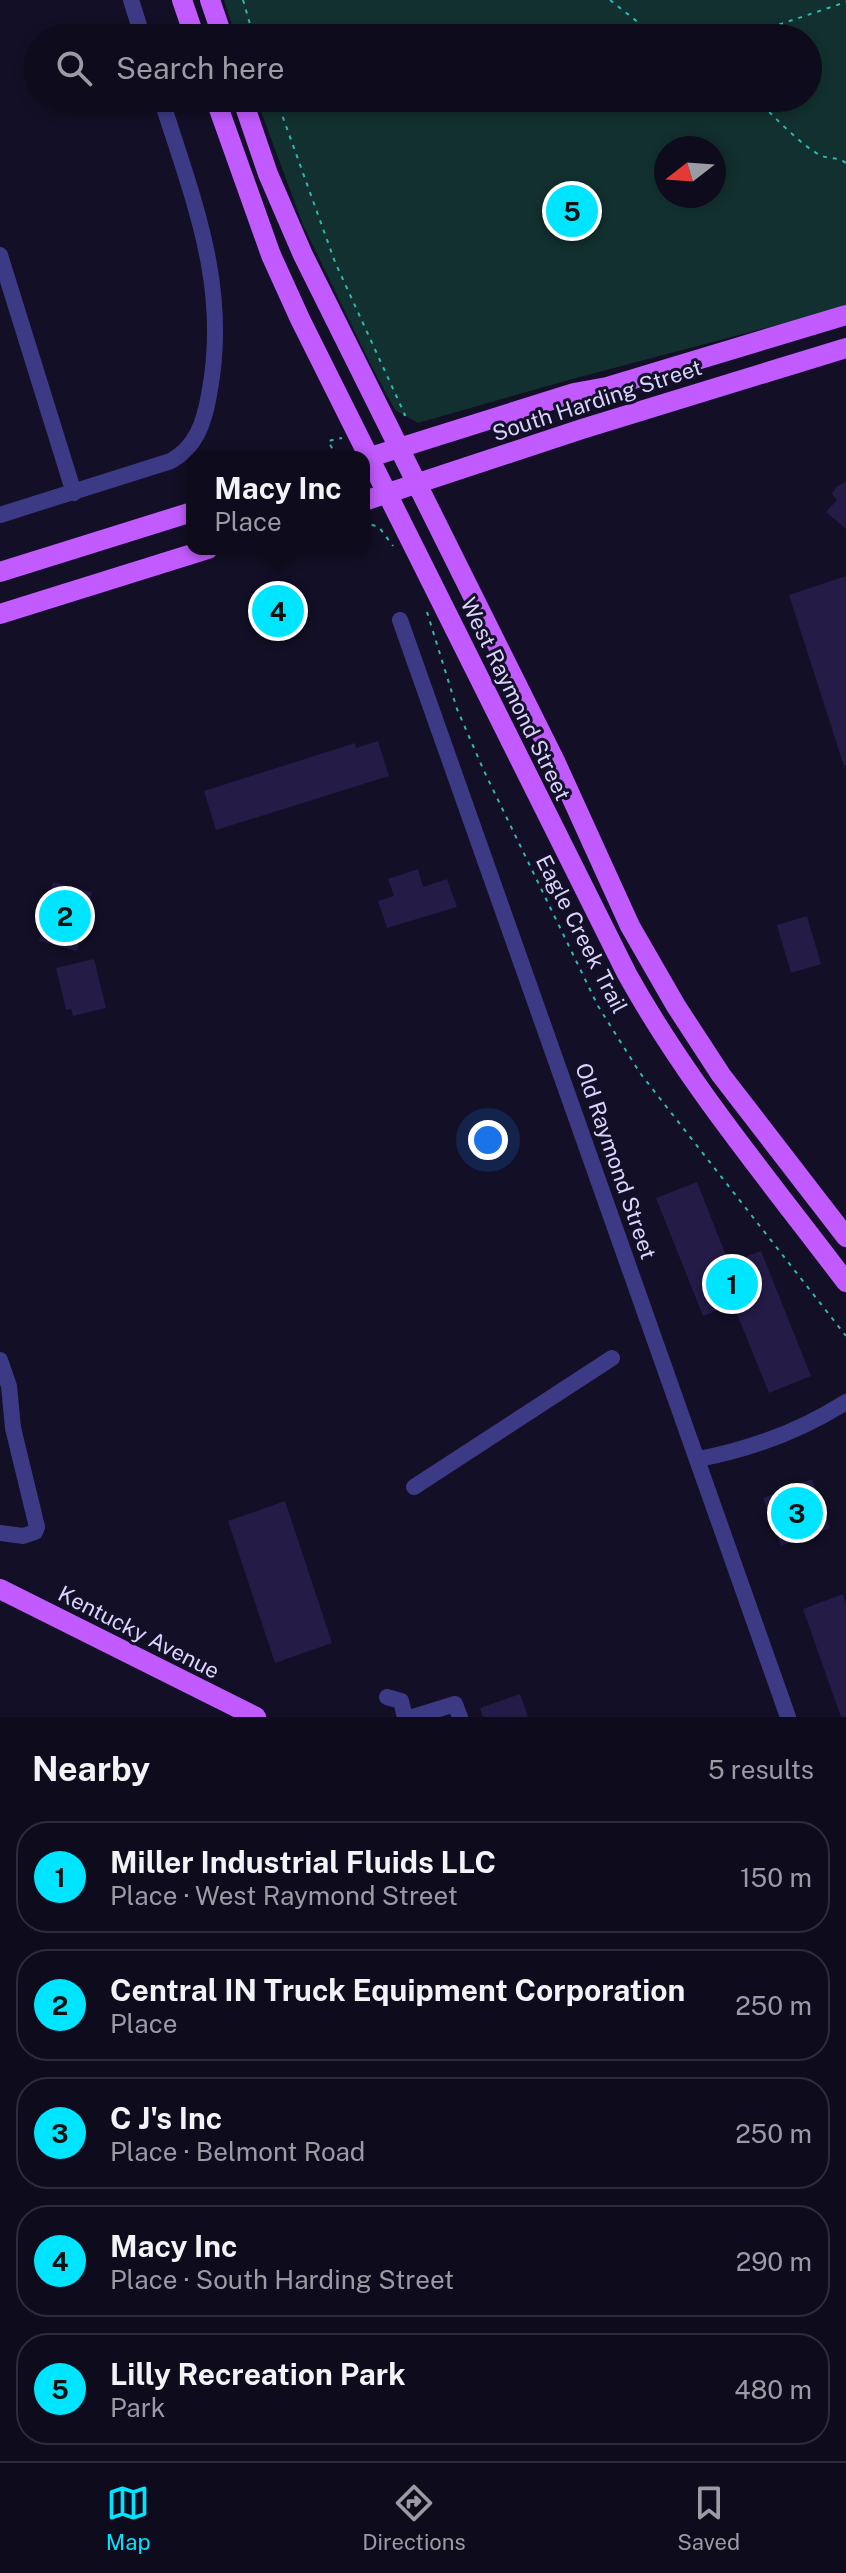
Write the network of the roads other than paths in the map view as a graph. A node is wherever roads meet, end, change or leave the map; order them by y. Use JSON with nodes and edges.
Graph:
{"nodes":[{"id":1,"x":131,"y":0,"type":"edge"},
{"id":2,"x":182,"y":0,"type":"edge"},
{"id":3,"x":210,"y":0,"type":"edge"},
{"id":4,"x":139,"y":24,"type":"edge"},
{"id":5,"x":190,"y":24,"type":"edge"},
{"id":6,"x":218,"y":24,"type":"edge"},
{"id":7,"x":165,"y":112,"type":"edge"},
{"id":8,"x":220,"y":112,"type":"edge"},
{"id":9,"x":247,"y":112,"type":"edge"},
{"id":10,"x":0,"y":255,"type":"edge"},
{"id":11,"x":846,"y":315,"type":"edge"},
{"id":12,"x":846,"y":348,"type":"edge"},
{"id":13,"x":681,"y":364,"type":"junction"},
{"id":14,"x":687,"y":397,"type":"junction"},
{"id":15,"x":398,"y":448,"type":"junction"},
{"id":16,"x":363,"y":451,"type":"edge"},
{"id":17,"x":370,"y":457,"type":"edge"},
{"id":18,"x":370,"y":465,"type":"edge"},
{"id":19,"x":417,"y":484,"type":"junction"},
{"id":20,"x":74,"y":493,"type":"junction"},
{"id":21,"x":386,"y":494,"type":"junction"},
{"id":22,"x":370,"y":499,"type":"edge"},
{"id":23,"x":186,"y":514,"type":"edge"},
{"id":24,"x":0,"y":515,"type":"edge"},
{"id":25,"x":189,"y":555,"type":"edge"},
{"id":26,"x":0,"y":572,"type":"edge"},
{"id":27,"x":0,"y":614,"type":"edge"},
{"id":28,"x":400,"y":620,"type":"dead end"},
{"id":29,"x":846,"y":1237,"type":"edge"},
{"id":30,"x":846,"y":1282,"type":"edge"},
{"id":31,"x":612,"y":1358,"type":"dead end"},
{"id":32,"x":0,"y":1360,"type":"edge"},
{"id":33,"x":846,"y":1402,"type":"edge"},
{"id":34,"x":6,"y":1427,"type":"edge"},
{"id":35,"x":699,"y":1459,"type":"junction"},
{"id":36,"x":414,"y":1487,"type":"dead end"},
{"id":37,"x":0,"y":1533,"type":"edge"},
{"id":38,"x":0,"y":1589,"type":"edge"},
{"id":39,"x":387,"y":1697,"type":"dead end"},
{"id":40,"x":256,"y":1717,"type":"edge"},
{"id":41,"x":405,"y":1717,"type":"edge"},
{"id":42,"x":413,"y":1717,"type":"edge"},
{"id":43,"x":460,"y":1717,"type":"edge"},
{"id":44,"x":788,"y":1717,"type":"edge"}],
"edges":[{"from":1,"to":4,"type":"street"},
{"from":2,"to":5,"type":"main road"},
{"from":3,"to":6,"type":"main road"},
{"from":7,"to":20,"type":"street"},
{"from":8,"to":16,"type":"main road","name":"West Raymond Street"},
{"from":9,"to":15,"type":"main road","name":"West Raymond Street"},
{"from":10,"to":20,"type":"street"},
{"from":11,"to":13,"type":"main road","name":"South Harding Street"},
{"from":12,"to":14,"type":"main road","name":"South Harding Street"},
{"from":13,"to":14,"type":"main road"},
{"from":13,"to":15,"type":"main road","name":"South Harding Street"},
{"from":14,"to":19,"type":"main road","name":"South Harding Street"},
{"from":15,"to":17,"type":"main road","name":"South Harding Street"},
{"from":15,"to":19,"type":"main road","name":"West Raymond Street"},
{"from":18,"to":21,"type":"main road","name":"West Raymond Street"},
{"from":19,"to":21,"type":"main road","name":"South Harding Street"},
{"from":19,"to":29,"type":"main road","name":"West Raymond Street"},
{"from":20,"to":24,"type":"street"},
{"from":21,"to":22,"type":"main road","name":"South Harding Street"},
{"from":21,"to":30,"type":"main road","name":"West Raymond Street"},
{"from":23,"to":26,"type":"main road"},
{"from":25,"to":27,"type":"main road"},
{"from":28,"to":35,"type":"street","name":"Old Raymond Street"},
{"from":31,"to":36,"type":"street"},
{"from":32,"to":34,"type":"street"},
{"from":33,"to":35,"type":"street"},
{"from":34,"to":37,"type":"street"},
{"from":35,"to":44,"type":"street","name":"Old Raymond Street"},
{"from":38,"to":40,"type":"main road","name":"Kentucky Avenue"},
{"from":39,"to":41,"type":"street"},
{"from":42,"to":43,"type":"street"}]}
